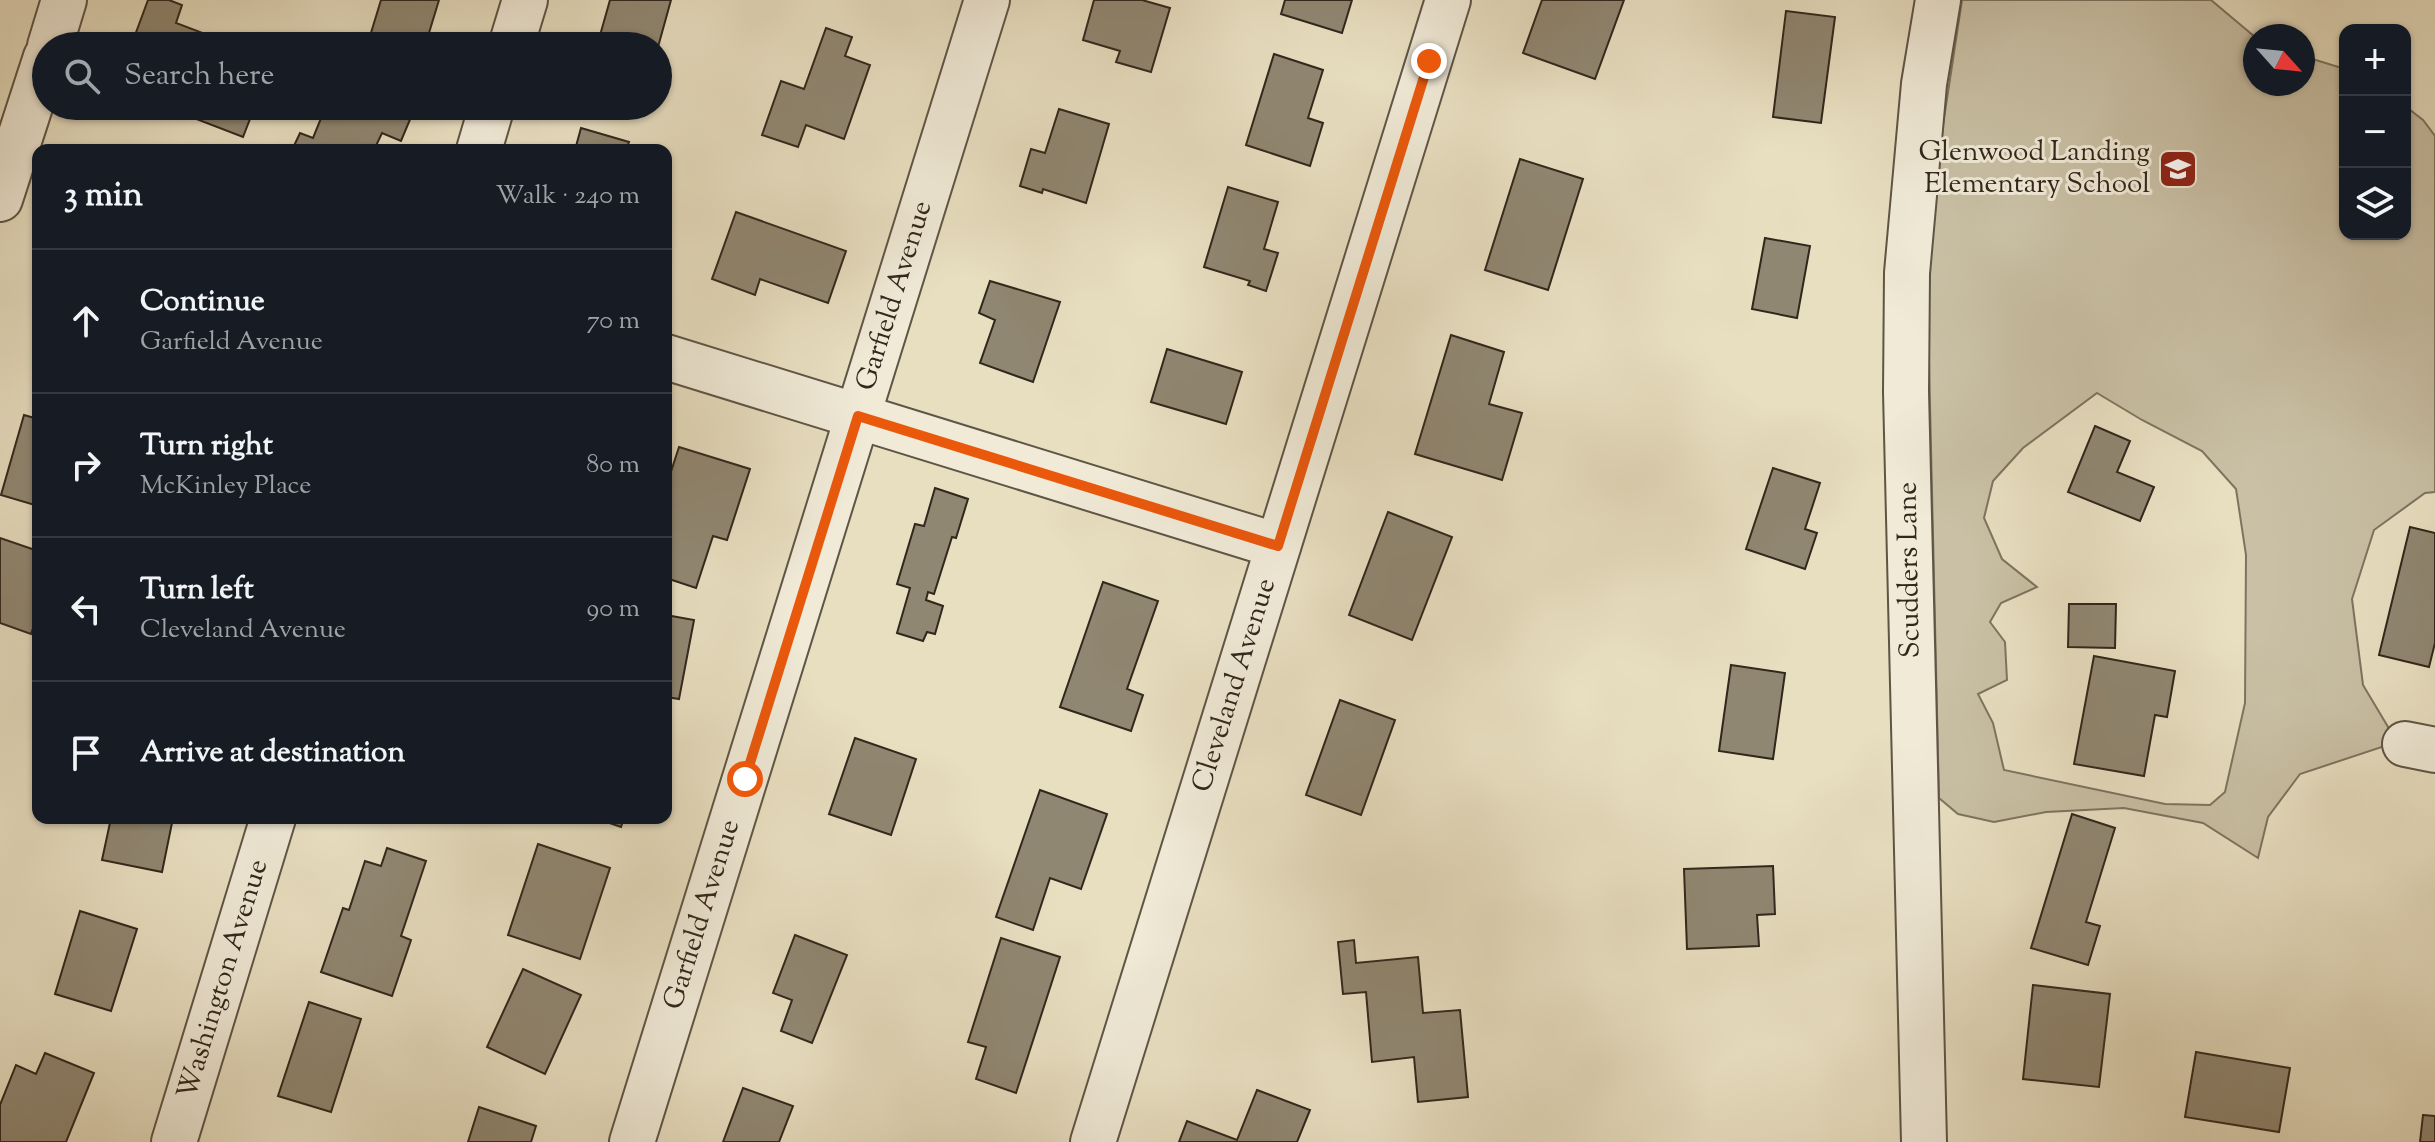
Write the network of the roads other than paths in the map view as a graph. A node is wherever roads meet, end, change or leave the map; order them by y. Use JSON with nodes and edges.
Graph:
{"nodes":[{"id":1,"x":64,"y":0,"type":"edge"},
{"id":2,"x":525,"y":0,"type":"edge"},
{"id":3,"x":987,"y":0,"type":"edge"},
{"id":4,"x":1448,"y":0,"type":"edge"},
{"id":5,"x":1938,"y":0,"type":"edge"},
{"id":6,"x":54,"y":32,"type":"edge"},
{"id":7,"x":515,"y":32,"type":"edge"},
{"id":8,"x":34,"y":120,"type":"edge"},
{"id":9,"x":488,"y":120,"type":"edge"},
{"id":10,"x":481,"y":144,"type":"edge"},
{"id":11,"x":27,"y":159,"type":"edge"},
{"id":12,"x":0,"y":199,"type":"edge"},
{"id":13,"x":672,"y":359,"type":"edge"},
{"id":14,"x":858,"y":416,"type":"junction"},
{"id":15,"x":1278,"y":546,"type":"junction"},
{"id":16,"x":271,"y":824,"type":"edge"},
{"id":17,"x":174,"y":1142,"type":"edge"},
{"id":18,"x":632,"y":1142,"type":"edge"},
{"id":19,"x":1093,"y":1142,"type":"edge"},
{"id":20,"x":1925,"y":1142,"type":"edge"}],
"edges":[{"from":1,"to":6,"type":"street"},
{"from":2,"to":7,"type":"street"},
{"from":3,"to":14,"type":"street","name":"Garfield Avenue"},
{"from":4,"to":15,"type":"street","name":"Cleveland Avenue"},
{"from":5,"to":20,"type":"street","name":"Scudders Lane"},
{"from":8,"to":11,"type":"street"},
{"from":9,"to":10,"type":"street"},
{"from":11,"to":12,"type":"street"},
{"from":13,"to":14,"type":"street"},
{"from":14,"to":15,"type":"street"},
{"from":14,"to":18,"type":"street","name":"Garfield Avenue"},
{"from":15,"to":19,"type":"street","name":"Cleveland Avenue"},
{"from":16,"to":17,"type":"street","name":"Washington Avenue"}]}
